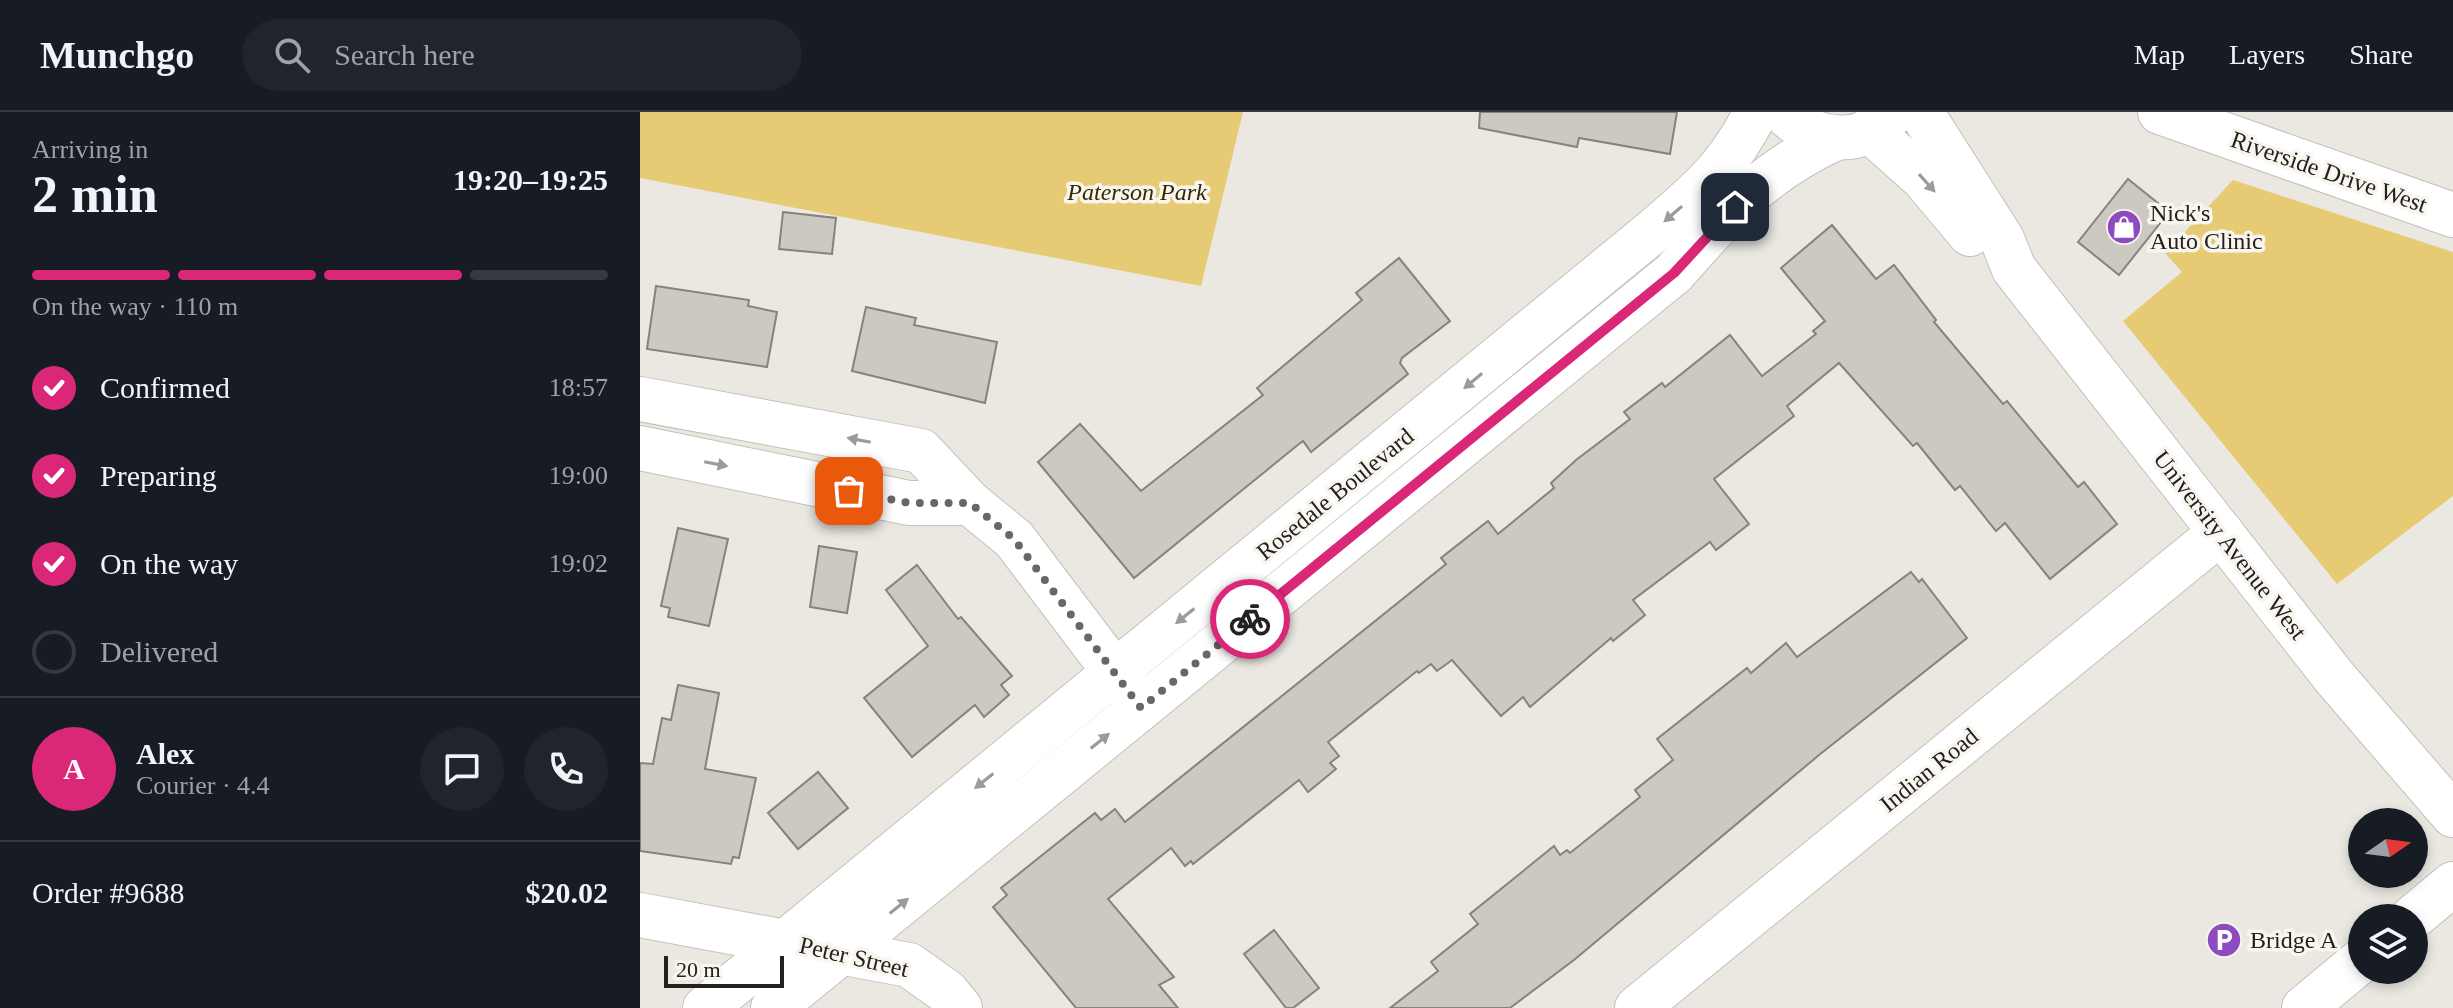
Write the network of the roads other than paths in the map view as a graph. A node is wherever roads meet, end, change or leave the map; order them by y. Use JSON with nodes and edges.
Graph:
{"nodes":[{"id":1,"x":1756,"y":112,"type":"edge"},
{"id":2,"x":1784,"y":112,"type":"edge"},
{"id":3,"x":1921,"y":112,"type":"edge"},
{"id":4,"x":2160,"y":112,"type":"edge"},
{"id":5,"x":1866,"y":127,"type":"edge"},
{"id":6,"x":2453,"y":215,"type":"edge"},
{"id":7,"x":2014,"y":269,"type":"junction"},
{"id":8,"x":640,"y":399,"type":"edge"},
{"id":9,"x":640,"y":448,"type":"edge"},
{"id":10,"x":970,"y":503,"type":"junction"},
{"id":11,"x":2221,"y":532,"type":"junction"},
{"id":12,"x":1115,"y":673,"type":"junction"},
{"id":13,"x":1141,"y":708,"type":"junction"},
{"id":14,"x":2453,"y":815,"type":"edge"},
{"id":15,"x":2453,"y":884,"type":"edge"},
{"id":16,"x":2428,"y":905,"type":"edge"},
{"id":17,"x":640,"y":915,"type":"edge"},
{"id":18,"x":786,"y":942,"type":"junction"},
{"id":19,"x":841,"y":953,"type":"junction"},
{"id":20,"x":2348,"y":972,"type":"edge"},
{"id":21,"x":705,"y":1008,"type":"edge"},
{"id":22,"x":773,"y":1008,"type":"edge"},
{"id":23,"x":960,"y":1008,"type":"edge"},
{"id":24,"x":1637,"y":1008,"type":"edge"},
{"id":25,"x":2304,"y":1008,"type":"edge"}],
"edges":[{"from":1,"to":12,"type":"main road","name":"Rosedale Boulevard","one_way":true},
{"from":2,"to":5,"type":"main road","name":"University Avenue West"},
{"from":3,"to":7,"type":"main road","name":"University Avenue West"},
{"from":4,"to":6,"type":"main road","name":"Riverside Drive West"},
{"from":5,"to":7,"type":"main road","name":"University Avenue West","one_way":true},
{"from":5,"to":13,"type":"main road","name":"Rosedale Boulevard"},
{"from":7,"to":11,"type":"main road","name":"University Avenue West"},
{"from":10,"to":8,"type":"main road","one_way":true},
{"from":9,"to":10,"type":"main road","one_way":true},
{"from":10,"to":12,"type":"main road"},
{"from":11,"to":14,"type":"main road","name":"University Avenue West"},
{"from":11,"to":24,"type":"main road","name":"Indian Road"},
{"from":12,"to":13,"type":"main road"},
{"from":12,"to":18,"type":"main road","name":"Rosedale Boulevard","one_way":true},
{"from":19,"to":13,"type":"main road","name":"Rosedale Boulevard","one_way":true},
{"from":15,"to":16,"type":"main road"},
{"from":17,"to":18,"type":"main road","name":"Peter Street"},
{"from":18,"to":19,"type":"main road","name":"Peter Street"},
{"from":18,"to":21,"type":"main road","name":"Rosedale Boulevard"},
{"from":19,"to":22,"type":"main road","name":"Rosedale Boulevard"},
{"from":19,"to":23,"type":"main road","name":"Peter Street"},
{"from":20,"to":25,"type":"main road"}]}
